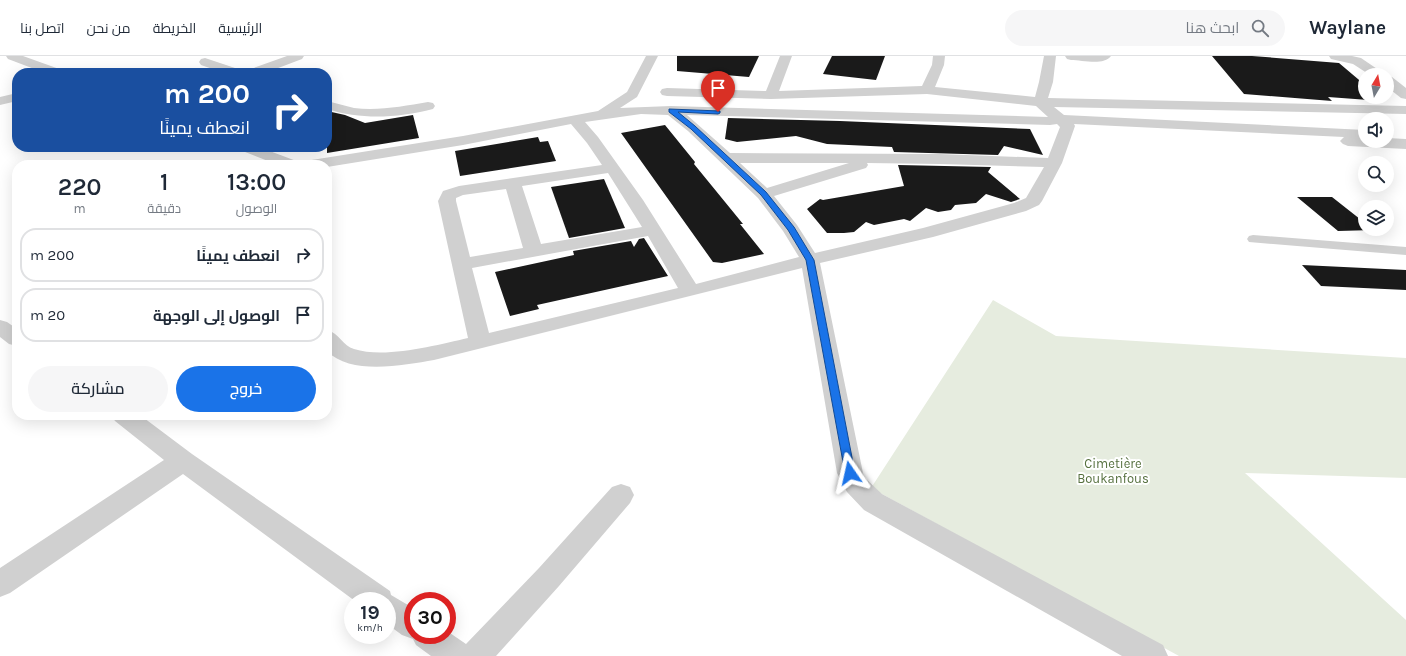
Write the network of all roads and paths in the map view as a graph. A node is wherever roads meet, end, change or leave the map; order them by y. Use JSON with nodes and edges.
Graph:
{"nodes":[{"id":1,"x":12,"y":56,"type":"edge"},
{"id":2,"x":298,"y":56,"type":"edge"},
{"id":3,"x":652,"y":56,"type":"edge"},
{"id":4,"x":786,"y":56,"type":"edge"},
{"id":5,"x":939,"y":56,"type":"edge"},
{"id":6,"x":1050,"y":56,"type":"edge"},
{"id":7,"x":1070,"y":56,"type":"edge"},
{"id":8,"x":1105,"y":56,"type":"edge"},
{"id":9,"x":1335,"y":56,"type":"edge"},
{"id":10,"x":205,"y":62,"type":"dead end"},
{"id":11,"x":44,"y":68,"type":"edge"},
{"id":12,"x":222,"y":68,"type":"edge"},
{"id":13,"x":266,"y":68,"type":"edge"},
{"id":14,"x":1367,"y":68,"type":"edge"},
{"id":15,"x":927,"y":90,"type":"junction"},
{"id":16,"x":667,"y":92,"type":"dead end"},
{"id":17,"x":771,"y":96,"type":"junction"},
{"id":18,"x":12,"y":99,"type":"edge"},
{"id":19,"x":0,"y":101,"type":"edge"},
{"id":20,"x":1040,"y":102,"type":"junction"},
{"id":21,"x":428,"y":106,"type":"dead end"},
{"id":22,"x":332,"y":107,"type":"edge"},
{"id":23,"x":671,"y":110,"type":"junction"},
{"id":24,"x":1406,"y":110,"type":"edge"},
{"id":25,"x":352,"y":113,"type":"junction"},
{"id":26,"x":599,"y":114,"type":"junction"},
{"id":27,"x":575,"y":120,"type":"junction"},
{"id":28,"x":333,"y":121,"type":"dead end"},
{"id":29,"x":1059,"y":122,"type":"junction"},
{"id":30,"x":1358,"y":134,"type":"edge"},
{"id":31,"x":1394,"y":135,"type":"edge"},
{"id":32,"x":1406,"y":136,"type":"edge"},
{"id":33,"x":1406,"y":144,"type":"edge"},
{"id":34,"x":256,"y":152,"type":"edge"},
{"id":35,"x":265,"y":152,"type":"edge"},
{"id":36,"x":261,"y":154,"type":"junction"},
{"id":37,"x":726,"y":158,"type":"junction"},
{"id":38,"x":881,"y":158,"type":"junction"},
{"id":39,"x":278,"y":160,"type":"edge"},
{"id":40,"x":332,"y":161,"type":"edge"},
{"id":41,"x":1054,"y":163,"type":"junction"},
{"id":42,"x":611,"y":168,"type":"junction"},
{"id":43,"x":512,"y":183,"type":"junction"},
{"id":44,"x":764,"y":194,"type":"junction"},
{"id":45,"x":653,"y":230,"type":"junction"},
{"id":46,"x":1253,"y":239,"type":"dead end"},
{"id":47,"x":533,"y":250,"type":"junction"},
{"id":48,"x":1406,"y":250,"type":"edge"},
{"id":49,"x":810,"y":260,"type":"junction"},
{"id":50,"x":462,"y":264,"type":"junction"},
{"id":51,"x":690,"y":291,"type":"junction"},
{"id":52,"x":0,"y":327,"type":"edge"},
{"id":53,"x":12,"y":335,"type":"edge"},
{"id":54,"x":480,"y":342,"type":"junction"},
{"id":55,"x":332,"y":343,"type":"edge"},
{"id":56,"x":130,"y":420,"type":"edge"},
{"id":57,"x":183,"y":461,"type":"junction"},
{"id":58,"x":621,"y":494,"type":"dead end"},
{"id":59,"x":0,"y":584,"type":"edge"},
{"id":60,"x":366,"y":592,"type":"edge"},
{"id":61,"x":439,"y":644,"type":"edge"},
{"id":62,"x":456,"y":656,"type":"edge"},
{"id":63,"x":475,"y":656,"type":"edge"},
{"id":64,"x":1152,"y":656,"type":"edge"}],
"edges":[{"from":1,"to":11,"type":"street"},
{"from":2,"to":13,"type":"street"},
{"from":3,"to":26,"type":"street"},
{"from":4,"to":17,"type":"street"},
{"from":5,"to":15,"type":"street"},
{"from":6,"to":20,"type":"street"},
{"from":7,"to":8,"type":"street"},
{"from":9,"to":14,"type":"street"},
{"from":10,"to":12,"type":"street"},
{"from":15,"to":17,"type":"street"},
{"from":15,"to":20,"type":"street"},
{"from":16,"to":17,"type":"street"},
{"from":18,"to":19,"type":"street"},
{"from":20,"to":24,"type":"street"},
{"from":20,"to":29,"type":"street"},
{"from":21,"to":25,"type":"street"},
{"from":22,"to":25,"type":"street"},
{"from":23,"to":26,"type":"street"},
{"from":23,"to":29,"type":"street"},
{"from":23,"to":37,"type":"street"},
{"from":25,"to":28,"type":"street"},
{"from":26,"to":27,"type":"street"},
{"from":27,"to":40,"type":"street"},
{"from":27,"to":42,"type":"street"},
{"from":29,"to":30,"type":"street"},
{"from":29,"to":33,"type":"street"},
{"from":29,"to":41,"type":"street"},
{"from":31,"to":32,"type":"street"},
{"from":34,"to":36,"type":"street"},
{"from":35,"to":36,"type":"street"},
{"from":36,"to":39,"type":"street"},
{"from":37,"to":38,"type":"street"},
{"from":37,"to":44,"type":"street"},
{"from":38,"to":41,"type":"street"},
{"from":38,"to":44,"type":"street"},
{"from":41,"to":49,"type":"street"},
{"from":42,"to":43,"type":"street"},
{"from":42,"to":45,"type":"street"},
{"from":43,"to":47,"type":"street"},
{"from":43,"to":50,"type":"street"},
{"from":44,"to":49,"type":"street"},
{"from":45,"to":47,"type":"street"},
{"from":45,"to":51,"type":"street"},
{"from":46,"to":48,"type":"lane"},
{"from":47,"to":50,"type":"street"},
{"from":49,"to":51,"type":"street"},
{"from":49,"to":64,"type":"street"},
{"from":50,"to":54,"type":"street"},
{"from":51,"to":54,"type":"street"},
{"from":52,"to":53,"type":"street"},
{"from":54,"to":55,"type":"street"},
{"from":56,"to":57,"type":"street"},
{"from":57,"to":59,"type":"street"},
{"from":57,"to":60,"type":"street"},
{"from":58,"to":63,"type":"street"},
{"from":61,"to":62,"type":"street"}]}
